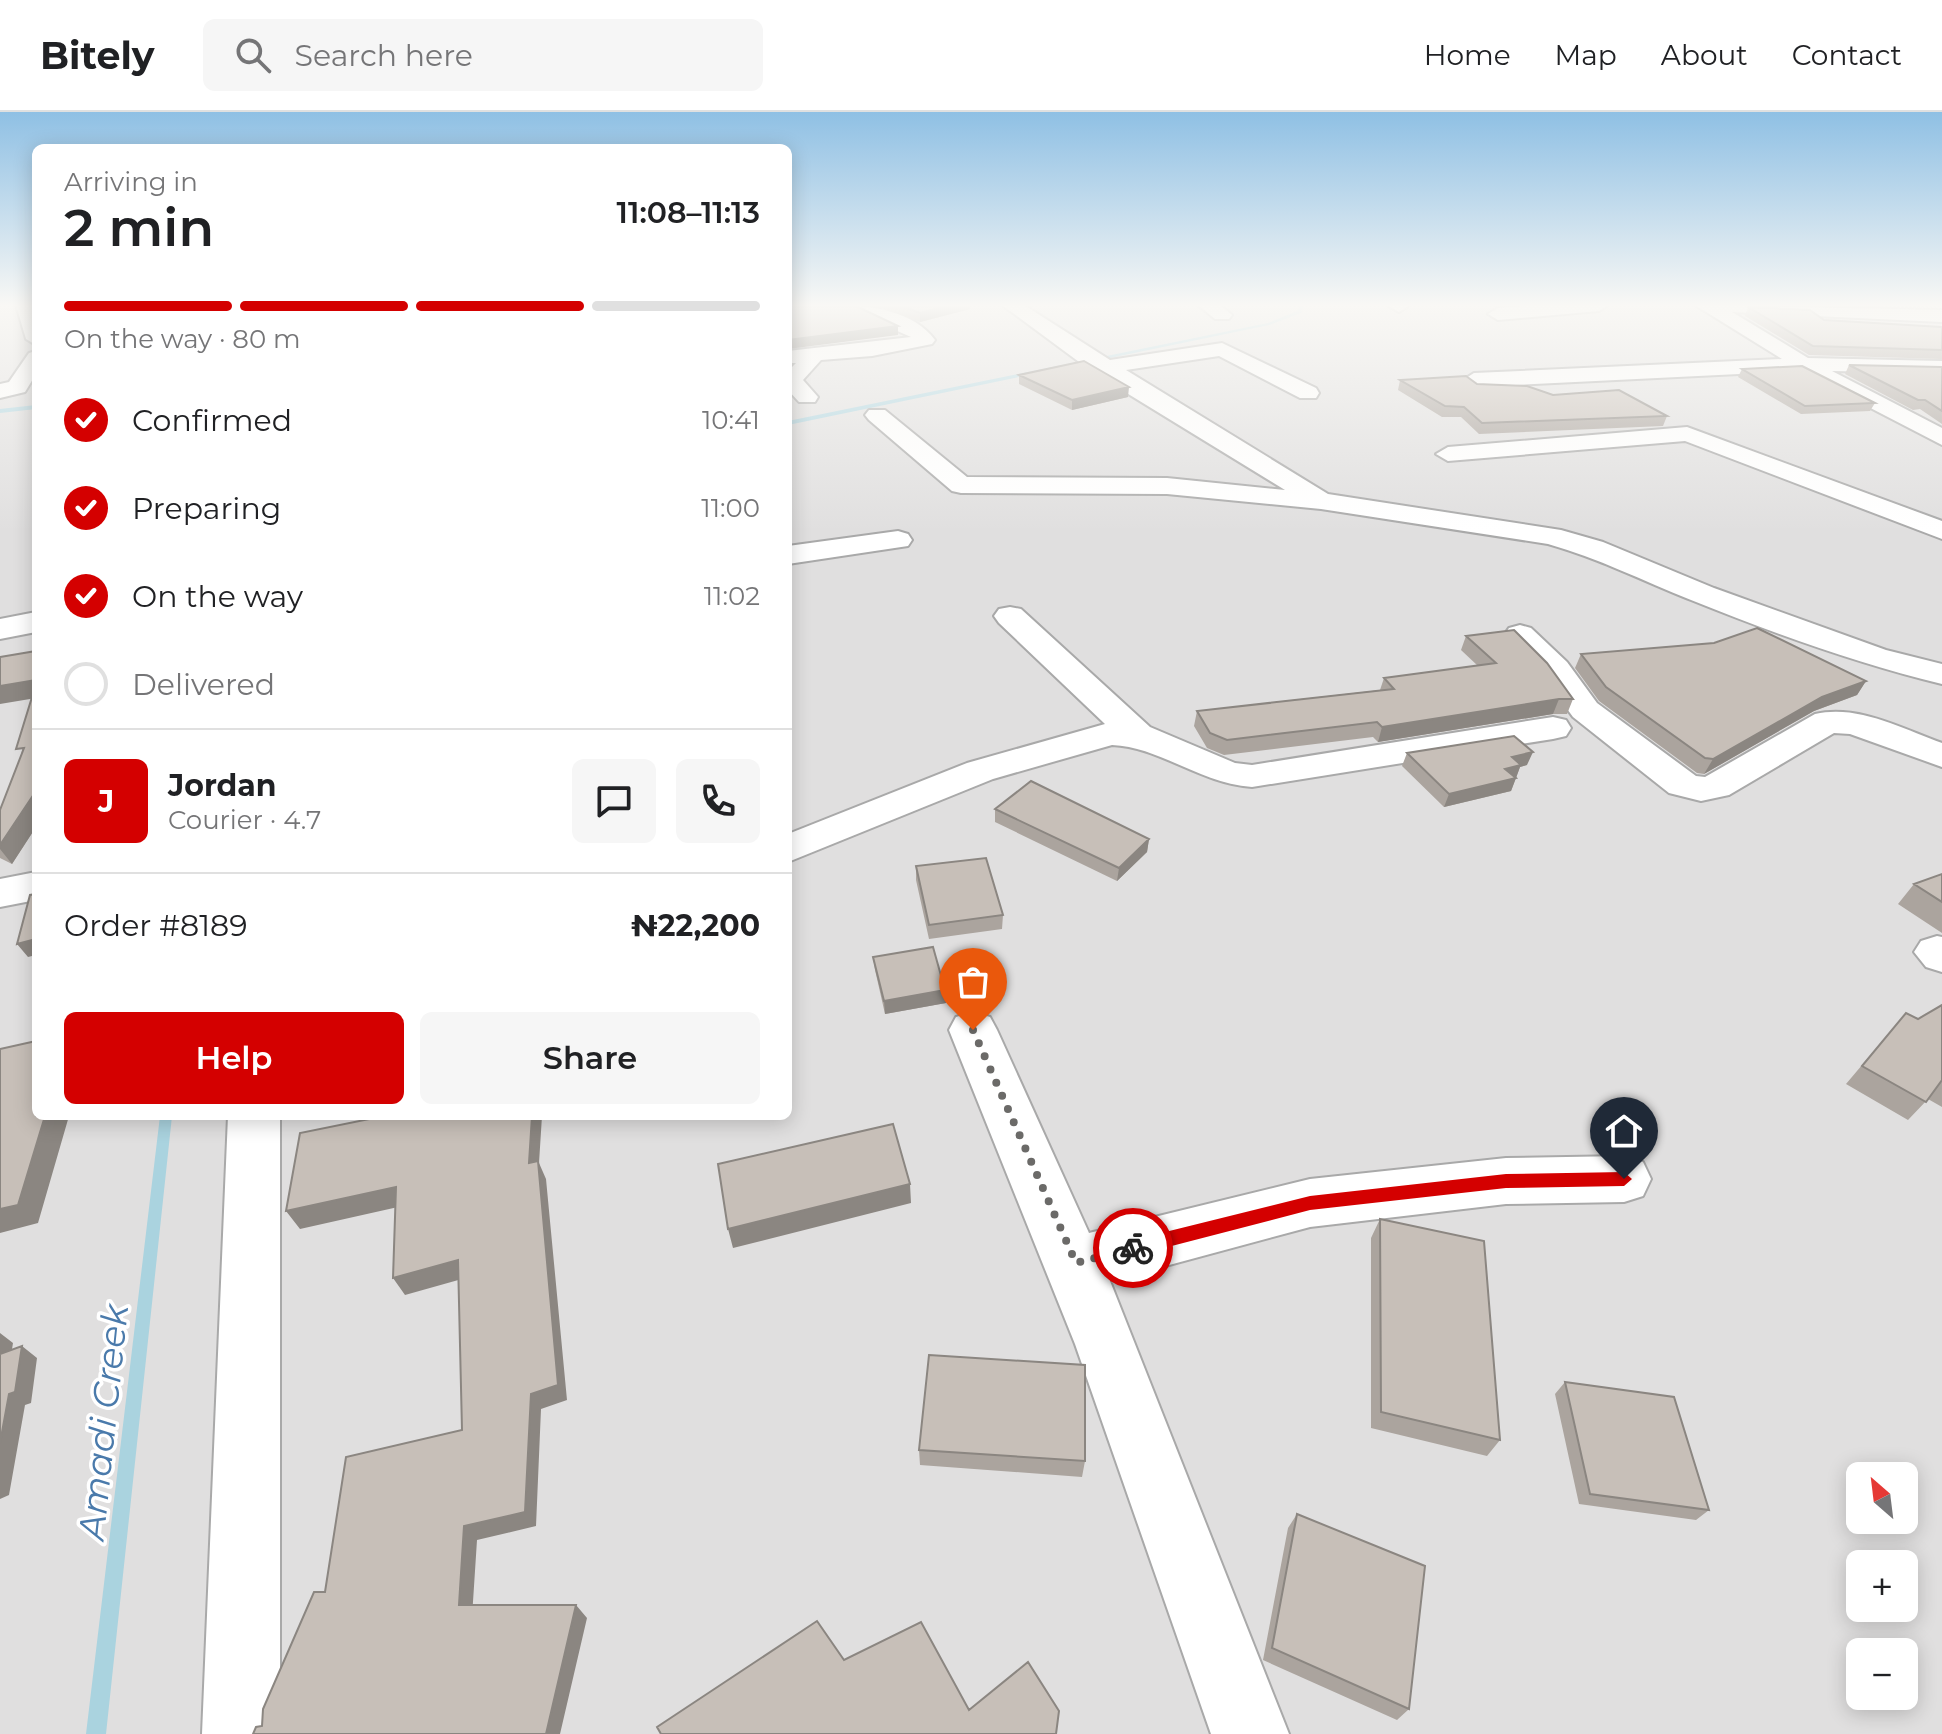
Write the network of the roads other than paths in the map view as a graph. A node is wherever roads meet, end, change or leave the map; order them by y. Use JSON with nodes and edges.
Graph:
{"nodes":[{"id":1,"x":21,"y":381,"type":"edge"},
{"id":2,"x":792,"y":381,"type":"edge"},
{"id":3,"x":1127,"y":381,"type":"edge"},
{"id":4,"x":1284,"y":381,"type":"edge"},
{"id":5,"x":1834,"y":381,"type":"edge"},
{"id":6,"x":0,"y":391,"type":"edge"},
{"id":7,"x":1308,"y":393,"type":"dead end"},
{"id":8,"x":807,"y":397,"type":"dead end"},
{"id":9,"x":877,"y":415,"type":"dead end"},
{"id":10,"x":1942,"y":438,"type":"edge"},
{"id":11,"x":1448,"y":454,"type":"dead end"},
{"id":12,"x":1321,"y":501,"type":"junction"},
{"id":13,"x":1942,"y":531,"type":"edge"},
{"id":14,"x":898,"y":540,"type":"dead end"},
{"id":15,"x":792,"y":554,"type":"edge"},
{"id":16,"x":1010,"y":616,"type":"dead end"},
{"id":17,"x":32,"y":623,"type":"edge"},
{"id":18,"x":0,"y":629,"type":"edge"},
{"id":19,"x":1520,"y":635,"type":"edge"},
{"id":20,"x":1942,"y":674,"type":"edge"},
{"id":21,"x":1553,"y":728,"type":"dead end"},
{"id":22,"x":1137,"y":735,"type":"junction"},
{"id":23,"x":1942,"y":756,"type":"edge"},
{"id":24,"x":792,"y":847,"type":"edge"},
{"id":25,"x":32,"y":887,"type":"edge"},
{"id":26,"x":0,"y":893,"type":"edge"},
{"id":27,"x":973,"y":1030,"type":"dead end"},
{"id":28,"x":254,"y":1120,"type":"edge"},
{"id":29,"x":1624,"y":1179,"type":"dead end"},
{"id":30,"x":1076,"y":1263,"type":"junction"},
{"id":31,"x":241,"y":1734,"type":"edge"},
{"id":32,"x":1250,"y":1734,"type":"edge"}],
"edges":[{"from":1,"to":6,"type":"street"},
{"from":2,"to":8,"type":"street"},
{"from":3,"to":12,"type":"street"},
{"from":4,"to":7,"type":"street"},
{"from":5,"to":10,"type":"street"},
{"from":9,"to":12,"type":"street"},
{"from":11,"to":13,"type":"street"},
{"from":12,"to":20,"type":"street"},
{"from":14,"to":15,"type":"street"},
{"from":16,"to":22,"type":"street"},
{"from":17,"to":18,"type":"street"},
{"from":19,"to":23,"type":"street"},
{"from":21,"to":22,"type":"street"},
{"from":22,"to":24,"type":"street"},
{"from":25,"to":26,"type":"street"},
{"from":27,"to":30,"type":"street"},
{"from":28,"to":31,"type":"street"},
{"from":29,"to":30,"type":"street"},
{"from":30,"to":32,"type":"street"}]}
